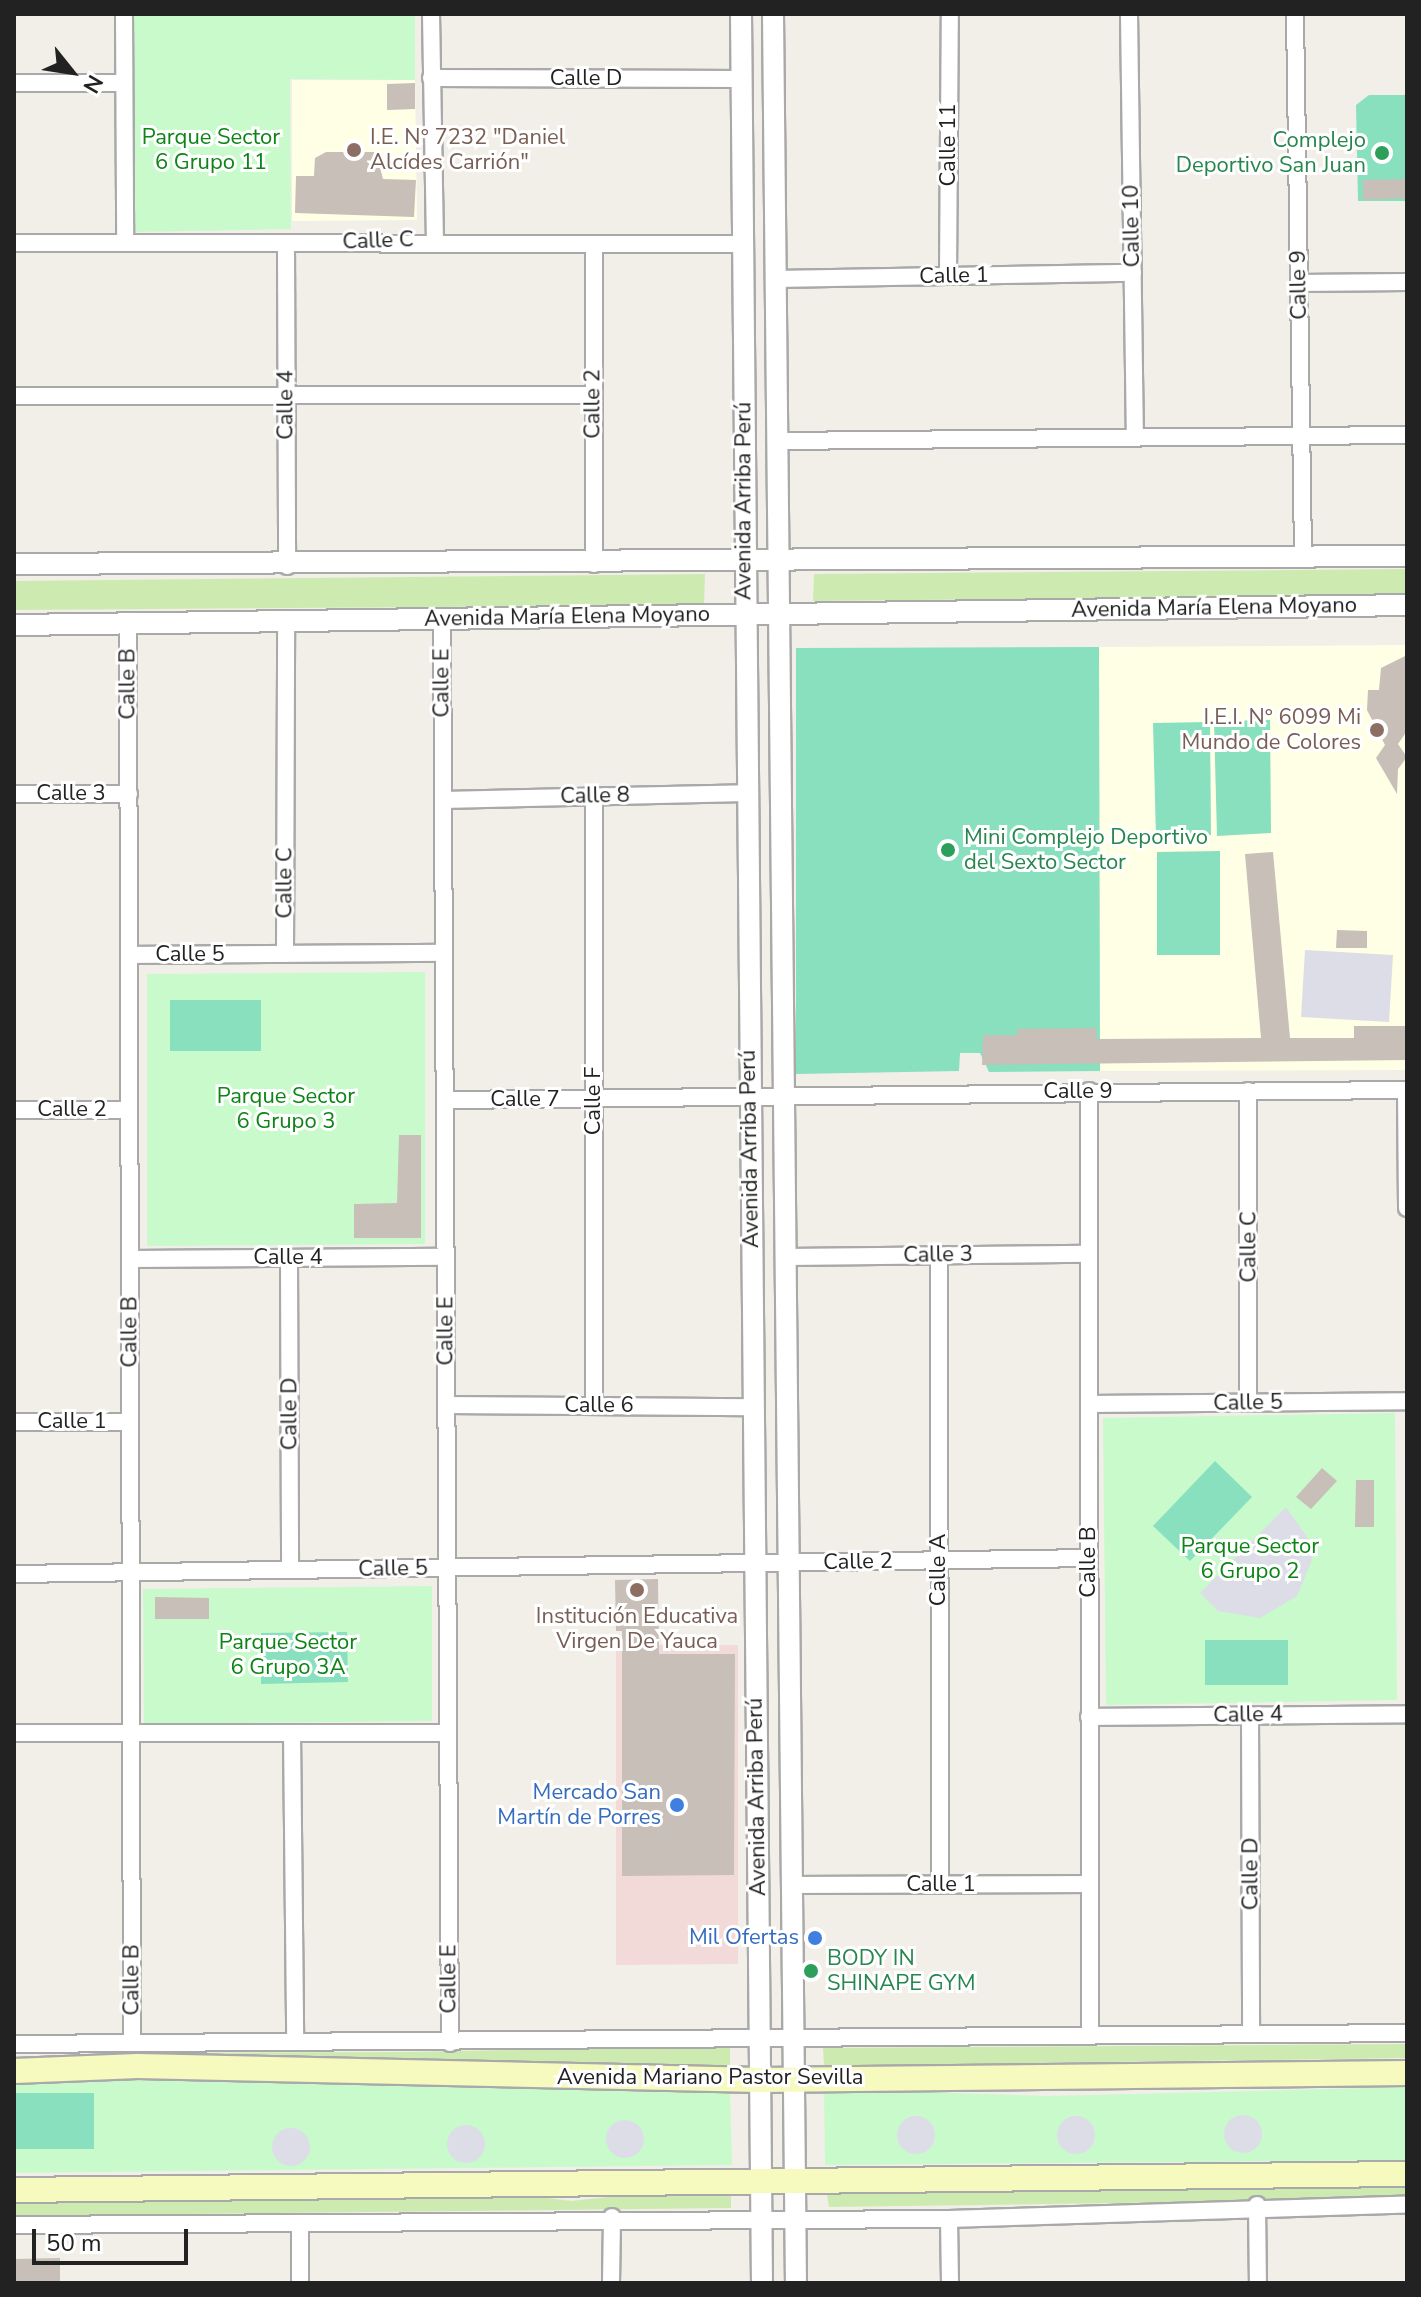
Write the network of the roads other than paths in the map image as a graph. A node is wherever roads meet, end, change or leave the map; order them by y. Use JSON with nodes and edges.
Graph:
{"nodes":[{"id":1,"x":124,"y":14,"type":"edge"},
{"id":2,"x":431,"y":14,"type":"edge"},
{"id":3,"x":741,"y":14,"type":"edge"},
{"id":4,"x":773,"y":14,"type":"edge"},
{"id":5,"x":950,"y":14,"type":"edge"},
{"id":6,"x":1129,"y":14,"type":"edge"},
{"id":7,"x":1295,"y":14,"type":"edge"},
{"id":8,"x":431,"y":78,"type":"junction"},
{"id":9,"x":741,"y":79,"type":"junction"},
{"id":10,"x":14,"y":83,"type":"edge"},
{"id":11,"x":124,"y":83,"type":"junction"},
{"id":12,"x":435,"y":239,"type":"junction"},
{"id":13,"x":14,"y":243,"type":"edge"},
{"id":14,"x":125,"y":243,"type":"junction"},
{"id":15,"x":594,"y":244,"type":"junction"},
{"id":16,"x":743,"y":244,"type":"junction"},
{"id":17,"x":286,"y":245,"type":"junction"},
{"id":18,"x":1133,"y":273,"type":"junction"},
{"id":19,"x":948,"y":276,"type":"junction"},
{"id":20,"x":775,"y":279,"type":"junction"},
{"id":21,"x":1407,"y":282,"type":"edge"},
{"id":22,"x":1299,"y":283,"type":"junction"},
{"id":23,"x":593,"y":395,"type":"junction"},
{"id":24,"x":14,"y":396,"type":"edge"},
{"id":25,"x":286,"y":396,"type":"junction"},
{"id":26,"x":1407,"y":435,"type":"edge"},
{"id":27,"x":1301,"y":436,"type":"junction"},
{"id":28,"x":1135,"y":437,"type":"junction"},
{"id":29,"x":777,"y":441,"type":"junction"},
{"id":30,"x":1303,"y":556,"type":"junction"},
{"id":31,"x":1407,"y":556,"type":"edge"},
{"id":32,"x":745,"y":561,"type":"junction"},
{"id":33,"x":779,"y":562,"type":"junction"},
{"id":34,"x":14,"y":564,"type":"edge"},
{"id":35,"x":594,"y":564,"type":"junction"},
{"id":36,"x":287,"y":566,"type":"junction"},
{"id":37,"x":1407,"y":605,"type":"edge"},
{"id":38,"x":779,"y":614,"type":"junction"},
{"id":39,"x":744,"y":615,"type":"junction"},
{"id":40,"x":442,"y":619,"type":"junction"},
{"id":41,"x":286,"y":621,"type":"junction"},
{"id":42,"x":128,"y":623,"type":"junction"},
{"id":43,"x":14,"y":625,"type":"edge"},
{"id":44,"x":746,"y":793,"type":"junction"},
{"id":45,"x":14,"y":794,"type":"edge"},
{"id":46,"x":129,"y":794,"type":"junction"},
{"id":47,"x":594,"y":796,"type":"junction"},
{"id":48,"x":443,"y":800,"type":"junction"},
{"id":49,"x":444,"y":953,"type":"junction"},
{"id":50,"x":285,"y":954,"type":"junction"},
{"id":51,"x":129,"y":955,"type":"junction"},
{"id":52,"x":1406,"y":1090,"type":"edge"},
{"id":53,"x":1089,"y":1091,"type":"junction"},
{"id":54,"x":1248,"y":1091,"type":"junction"},
{"id":55,"x":786,"y":1094,"type":"junction"},
{"id":56,"x":750,"y":1098,"type":"junction"},
{"id":57,"x":594,"y":1099,"type":"junction"},
{"id":58,"x":445,"y":1100,"type":"junction"},
{"id":59,"x":14,"y":1110,"type":"edge"},
{"id":60,"x":129,"y":1110,"type":"junction"},
{"id":61,"x":1407,"y":1208,"type":"edge"},
{"id":62,"x":1089,"y":1254,"type":"junction"},
{"id":63,"x":939,"y":1255,"type":"junction"},
{"id":64,"x":445,"y":1257,"type":"junction"},
{"id":65,"x":787,"y":1257,"type":"junction"},
{"id":66,"x":289,"y":1258,"type":"junction"},
{"id":67,"x":130,"y":1259,"type":"junction"},
{"id":68,"x":1407,"y":1401,"type":"edge"},
{"id":69,"x":1248,"y":1403,"type":"junction"},
{"id":70,"x":1089,"y":1404,"type":"junction"},
{"id":71,"x":446,"y":1405,"type":"junction"},
{"id":72,"x":594,"y":1406,"type":"junction"},
{"id":73,"x":753,"y":1407,"type":"junction"},
{"id":74,"x":14,"y":1422,"type":"edge"},
{"id":75,"x":130,"y":1422,"type":"junction"},
{"id":76,"x":1089,"y":1558,"type":"junction"},
{"id":77,"x":939,"y":1560,"type":"junction"},
{"id":78,"x":772,"y":1563,"type":"junction"},
{"id":79,"x":447,"y":1568,"type":"junction"},
{"id":80,"x":290,"y":1570,"type":"junction"},
{"id":81,"x":131,"y":1572,"type":"junction"},
{"id":82,"x":14,"y":1574,"type":"edge"},
{"id":83,"x":1407,"y":1714,"type":"edge"},
{"id":84,"x":1250,"y":1715,"type":"junction"},
{"id":85,"x":1089,"y":1717,"type":"junction"},
{"id":86,"x":14,"y":1733,"type":"edge"},
{"id":87,"x":131,"y":1733,"type":"junction"},
{"id":88,"x":292,"y":1733,"type":"junction"},
{"id":89,"x":448,"y":1733,"type":"junction"},
{"id":90,"x":1089,"y":1884,"type":"junction"},
{"id":91,"x":792,"y":1885,"type":"junction"},
{"id":92,"x":940,"y":1885,"type":"junction"},
{"id":93,"x":1090,"y":2033,"type":"junction"},
{"id":94,"x":1251,"y":2033,"type":"junction"},
{"id":95,"x":1407,"y":2033,"type":"edge"},
{"id":96,"x":761,"y":2036,"type":"junction"},
{"id":97,"x":794,"y":2036,"type":"junction"},
{"id":98,"x":132,"y":2040,"type":"junction"},
{"id":99,"x":295,"y":2042,"type":"junction"},
{"id":100,"x":450,"y":2043,"type":"junction"},
{"id":101,"x":14,"y":2044,"type":"edge"},
{"id":102,"x":14,"y":2071,"type":"edge"},
{"id":103,"x":1407,"y":2073,"type":"edge"},
{"id":104,"x":760,"y":2080,"type":"junction"},
{"id":105,"x":794,"y":2080,"type":"junction"},
{"id":106,"x":1407,"y":2174,"type":"edge"},
{"id":107,"x":760,"y":2176,"type":"junction"},
{"id":108,"x":795,"y":2176,"type":"junction"},
{"id":109,"x":14,"y":2190,"type":"edge"},
{"id":110,"x":1257,"y":2205,"type":"junction"},
{"id":111,"x":1407,"y":2205,"type":"edge"},
{"id":112,"x":612,"y":2217,"type":"junction"},
{"id":113,"x":762,"y":2218,"type":"junction"},
{"id":114,"x":795,"y":2218,"type":"junction"},
{"id":115,"x":949,"y":2219,"type":"junction"},
{"id":116,"x":300,"y":2224,"type":"junction"},
{"id":117,"x":14,"y":2225,"type":"edge"},
{"id":118,"x":300,"y":2283,"type":"edge"},
{"id":119,"x":611,"y":2283,"type":"edge"},
{"id":120,"x":762,"y":2283,"type":"edge"},
{"id":121,"x":796,"y":2283,"type":"edge"},
{"id":122,"x":950,"y":2283,"type":"edge"},
{"id":123,"x":1258,"y":2283,"type":"edge"}],
"edges":[{"from":1,"to":11,"type":"street"},
{"from":2,"to":8,"type":"street"},
{"from":3,"to":9,"type":"street","name":"Avenida Arriba Perú"},
{"from":4,"to":20,"type":"street","name":"Avenida Arriba Perú"},
{"from":5,"to":19,"type":"street","name":"Calle 11"},
{"from":6,"to":18,"type":"street","name":"Calle 10"},
{"from":7,"to":22,"type":"street","name":"Calle 9"},
{"from":8,"to":9,"type":"street","name":"Calle D"},
{"from":8,"to":12,"type":"street"},
{"from":9,"to":16,"type":"street","name":"Avenida Arriba Perú"},
{"from":10,"to":11,"type":"street"},
{"from":11,"to":14,"type":"street"},
{"from":12,"to":15,"type":"street","name":"Calle C"},
{"from":12,"to":17,"type":"street","name":"Calle C"},
{"from":13,"to":14,"type":"street","name":"Calle C"},
{"from":14,"to":17,"type":"street","name":"Calle C"},
{"from":15,"to":16,"type":"street","name":"Calle C"},
{"from":15,"to":23,"type":"street","name":"Calle 2"},
{"from":16,"to":32,"type":"street","name":"Avenida Arriba Perú"},
{"from":17,"to":25,"type":"street","name":"Calle 4"},
{"from":18,"to":19,"type":"street","name":"Calle 1"},
{"from":18,"to":28,"type":"street","name":"Calle 10"},
{"from":19,"to":20,"type":"street","name":"Calle 1"},
{"from":20,"to":29,"type":"street","name":"Avenida Arriba Perú"},
{"from":21,"to":22,"type":"street"},
{"from":22,"to":27,"type":"street","name":"Calle 9"},
{"from":23,"to":25,"type":"street"},
{"from":23,"to":35,"type":"street","name":"Calle 2"},
{"from":24,"to":25,"type":"street"},
{"from":25,"to":36,"type":"street","name":"Calle 4"},
{"from":26,"to":27,"type":"street"},
{"from":27,"to":28,"type":"street"},
{"from":27,"to":30,"type":"street","name":"Calle 9"},
{"from":28,"to":29,"type":"street"},
{"from":29,"to":33,"type":"street","name":"Avenida Arriba Perú"},
{"from":30,"to":31,"type":"street"},
{"from":30,"to":33,"type":"street"},
{"from":32,"to":33,"type":"street"},
{"from":32,"to":35,"type":"street"},
{"from":32,"to":39,"type":"street","name":"Avenida Arriba Perú"},
{"from":33,"to":38,"type":"street","name":"Avenida Arriba Perú"},
{"from":34,"to":36,"type":"street"},
{"from":35,"to":36,"type":"street"},
{"from":37,"to":38,"type":"street","name":"Avenida María Elena Moyano"},
{"from":38,"to":39,"type":"street","name":"Avenida María Elena Moyano"},
{"from":38,"to":55,"type":"street","name":"Avenida Arriba Perú"},
{"from":39,"to":40,"type":"street","name":"Avenida María Elena Moyano"},
{"from":39,"to":44,"type":"street","name":"Avenida Arriba Perú"},
{"from":40,"to":41,"type":"street","name":"Avenida María Elena Moyano"},
{"from":40,"to":48,"type":"street","name":"Calle E"},
{"from":41,"to":42,"type":"street","name":"Avenida María Elena Moyano"},
{"from":41,"to":50,"type":"street","name":"Calle C"},
{"from":42,"to":43,"type":"street","name":"Avenida María Elena Moyano"},
{"from":42,"to":46,"type":"street","name":"Calle B"},
{"from":44,"to":47,"type":"street","name":"Calle 8"},
{"from":44,"to":56,"type":"street","name":"Avenida Arriba Perú"},
{"from":45,"to":46,"type":"street","name":"Calle 3"},
{"from":46,"to":51,"type":"street","name":"Calle B"},
{"from":47,"to":48,"type":"street","name":"Calle 8"},
{"from":47,"to":57,"type":"street","name":"Calle F"},
{"from":48,"to":49,"type":"street","name":"Calle E"},
{"from":49,"to":50,"type":"street","name":"Calle 5"},
{"from":49,"to":58,"type":"street","name":"Calle E"},
{"from":50,"to":51,"type":"street","name":"Calle 5"},
{"from":51,"to":60,"type":"street","name":"Calle B"},
{"from":52,"to":54,"type":"street","name":"Calle 9"},
{"from":52,"to":61,"type":"street"},
{"from":53,"to":54,"type":"street","name":"Calle 9"},
{"from":53,"to":55,"type":"street","name":"Calle 9"},
{"from":53,"to":62,"type":"street","name":"Calle B"},
{"from":54,"to":69,"type":"street","name":"Calle C"},
{"from":55,"to":56,"type":"street","name":"Calle 9"},
{"from":55,"to":65,"type":"street","name":"Avenida Arriba Perú"},
{"from":56,"to":57,"type":"street","name":"Calle 7"},
{"from":56,"to":73,"type":"street","name":"Avenida Arriba Perú"},
{"from":57,"to":58,"type":"street","name":"Calle 7"},
{"from":57,"to":72,"type":"street","name":"Calle F"},
{"from":58,"to":64,"type":"street","name":"Calle E"},
{"from":59,"to":60,"type":"street","name":"Calle 2"},
{"from":60,"to":67,"type":"street","name":"Calle B"},
{"from":62,"to":63,"type":"street","name":"Calle 3"},
{"from":62,"to":70,"type":"street","name":"Calle B"},
{"from":63,"to":65,"type":"street","name":"Calle 3"},
{"from":63,"to":77,"type":"street","name":"Calle A"},
{"from":64,"to":66,"type":"street","name":"Calle 4"},
{"from":64,"to":71,"type":"street","name":"Calle E"},
{"from":65,"to":78,"type":"street","name":"Avenida Arriba Perú"},
{"from":66,"to":67,"type":"street","name":"Calle 4"},
{"from":66,"to":80,"type":"street","name":"Calle D"},
{"from":67,"to":75,"type":"street","name":"Calle B"},
{"from":68,"to":69,"type":"street","name":"Calle 5"},
{"from":69,"to":70,"type":"street","name":"Calle 5"},
{"from":70,"to":76,"type":"street","name":"Calle B"},
{"from":71,"to":72,"type":"street","name":"Calle 6"},
{"from":71,"to":79,"type":"street","name":"Calle E"},
{"from":72,"to":73,"type":"street","name":"Calle 6"},
{"from":73,"to":78,"type":"street","name":"Avenida Arriba Perú"},
{"from":74,"to":75,"type":"street","name":"Calle 1"},
{"from":75,"to":81,"type":"street","name":"Calle B"},
{"from":76,"to":77,"type":"street","name":"Calle 2"},
{"from":76,"to":85,"type":"street","name":"Calle B"},
{"from":77,"to":78,"type":"street","name":"Calle 2"},
{"from":77,"to":92,"type":"street","name":"Calle A"},
{"from":78,"to":79,"type":"street","name":"Calle 5"},
{"from":78,"to":91,"type":"street","name":"Avenida Arriba Perú"},
{"from":78,"to":96,"type":"street","name":"Avenida Arriba Perú"},
{"from":79,"to":80,"type":"street","name":"Calle 5"},
{"from":79,"to":89,"type":"street","name":"Calle E"},
{"from":80,"to":81,"type":"street","name":"Calle 5"},
{"from":81,"to":82,"type":"street","name":"Calle 5"},
{"from":81,"to":87,"type":"street","name":"Calle B"},
{"from":83,"to":84,"type":"street","name":"Calle 4"},
{"from":84,"to":85,"type":"street","name":"Calle 4"},
{"from":84,"to":94,"type":"street","name":"Calle D"},
{"from":85,"to":90,"type":"street","name":"Calle B"},
{"from":86,"to":87,"type":"street"},
{"from":87,"to":88,"type":"street"},
{"from":87,"to":98,"type":"street","name":"Calle B"},
{"from":88,"to":89,"type":"street"},
{"from":88,"to":99,"type":"street"},
{"from":89,"to":100,"type":"street","name":"Calle E"},
{"from":90,"to":92,"type":"street","name":"Calle 1"},
{"from":90,"to":93,"type":"street","name":"Calle B"},
{"from":91,"to":92,"type":"street","name":"Calle 1"},
{"from":91,"to":97,"type":"street","name":"Avenida Arriba Perú"},
{"from":93,"to":94,"type":"street","name":"Avenida Mariano Pastor Sevilla"},
{"from":93,"to":97,"type":"street","name":"Avenida Mariano Pastor Sevilla"},
{"from":94,"to":95,"type":"street","name":"Avenida Mariano Pastor Sevilla"},
{"from":96,"to":97,"type":"street","name":"Avenida Mariano Pastor Sevilla"},
{"from":96,"to":100,"type":"street","name":"Avenida Mariano Pastor Sevilla"},
{"from":96,"to":104,"type":"street","name":"Avenida Arriba Perú"},
{"from":97,"to":105,"type":"street","name":"Avenida Arriba Perú"},
{"from":98,"to":99,"type":"street","name":"Avenida Mariano Pastor Sevilla"},
{"from":98,"to":101,"type":"street","name":"Avenida Mariano Pastor Sevilla"},
{"from":99,"to":100,"type":"street","name":"Avenida Mariano Pastor Sevilla"},
{"from":102,"to":104,"type":"main road","name":"Avenida Mariano Pastor Sevilla"},
{"from":103,"to":105,"type":"main road","name":"Avenida Mariano Pastor Sevilla"},
{"from":104,"to":105,"type":"main road","name":"Avenida Mariano Pastor Sevilla"},
{"from":104,"to":107,"type":"street","name":"Avenida Arriba Perú"},
{"from":105,"to":108,"type":"street","name":"Avenida Arriba Perú"},
{"from":106,"to":108,"type":"main road"},
{"from":107,"to":108,"type":"main road"},
{"from":107,"to":109,"type":"main road"},
{"from":107,"to":113,"type":"street","name":"Avenida Arriba Perú"},
{"from":108,"to":114,"type":"street","name":"Avenida Arriba Perú"},
{"from":110,"to":111,"type":"street"},
{"from":110,"to":115,"type":"street"},
{"from":110,"to":123,"type":"street"},
{"from":112,"to":113,"type":"street"},
{"from":112,"to":116,"type":"street"},
{"from":112,"to":119,"type":"street"},
{"from":113,"to":114,"type":"street"},
{"from":113,"to":120,"type":"street","name":"Avenida Arriba Perú"},
{"from":114,"to":115,"type":"street"},
{"from":114,"to":121,"type":"street","name":"Avenida Arriba Perú"},
{"from":115,"to":122,"type":"street"},
{"from":116,"to":117,"type":"street"},
{"from":116,"to":118,"type":"street"}]}
